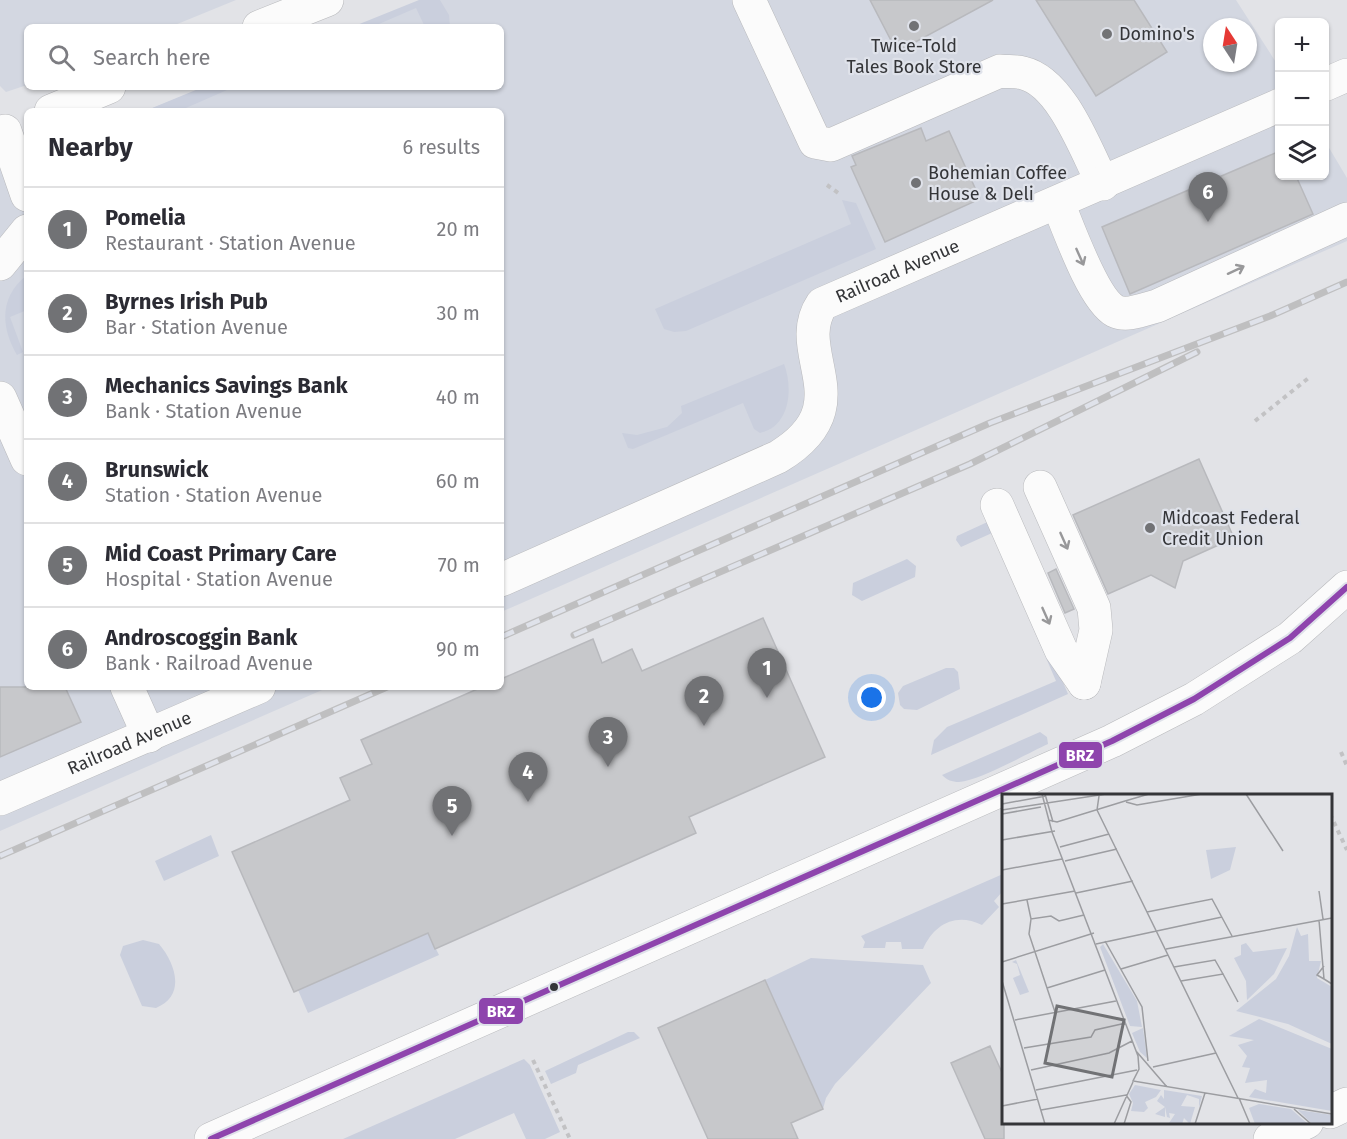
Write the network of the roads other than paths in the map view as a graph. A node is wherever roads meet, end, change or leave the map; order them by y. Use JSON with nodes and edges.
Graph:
{"nodes":[{"id":1,"x":327,"y":0,"type":"edge"},
{"id":2,"x":749,"y":0,"type":"edge"},
{"id":3,"x":267,"y":24,"type":"edge"},
{"id":4,"x":1347,"y":75,"type":"edge"},
{"id":5,"x":1329,"y":83,"type":"edge"},
{"id":6,"x":102,"y":90,"type":"edge"},
{"id":7,"x":1275,"y":107,"type":"edge"},
{"id":8,"x":58,"y":108,"type":"edge"},
{"id":9,"x":11,"y":128,"type":"edge"},
{"id":10,"x":24,"y":182,"type":"edge"},
{"id":11,"x":1102,"y":184,"type":"junction"},
{"id":12,"x":1058,"y":202,"type":"junction"},
{"id":13,"x":1347,"y":219,"type":"edge"},
{"id":14,"x":24,"y":235,"type":"edge"},
{"id":15,"x":0,"y":264,"type":"edge"},
{"id":16,"x":0,"y":398,"type":"edge"},
{"id":17,"x":24,"y":452,"type":"edge"},
{"id":18,"x":504,"y":579,"type":"edge"},
{"id":19,"x":1347,"y":587,"type":"edge"},
{"id":20,"x":1088,"y":669,"type":"joint"},
{"id":21,"x":128,"y":690,"type":"edge"},
{"id":22,"x":252,"y":690,"type":"edge"},
{"id":23,"x":149,"y":736,"type":"junction"},
{"id":24,"x":0,"y":799,"type":"edge"},
{"id":25,"x":1347,"y":1104,"type":"edge"},
{"id":26,"x":1332,"y":1111,"type":"edge"},
{"id":27,"x":1303,"y":1124,"type":"edge"},
{"id":28,"x":211,"y":1139,"type":"edge"},
{"id":29,"x":1270,"y":1139,"type":"edge"}],
"edges":[{"from":1,"to":3,"type":"street"},
{"from":2,"to":11,"type":"street"},
{"from":4,"to":5,"type":"street"},
{"from":6,"to":8,"type":"street"},
{"from":7,"to":11,"type":"street","name":"Railroad Avenue"},
{"from":9,"to":10,"type":"street"},
{"from":11,"to":12,"type":"street","name":"Railroad Avenue"},
{"from":12,"to":13,"type":"street","one_way":true},
{"from":12,"to":18,"type":"street","name":"Railroad Avenue"},
{"from":14,"to":15,"type":"street"},
{"from":16,"to":17,"type":"street"},
{"from":19,"to":28,"type":"street"},
{"from":20,"to":20,"type":"street"},
{"from":21,"to":23,"type":"street"},
{"from":22,"to":23,"type":"street","name":"Railroad Avenue"},
{"from":23,"to":24,"type":"street","name":"Railroad Avenue"},
{"from":25,"to":26,"type":"street"},
{"from":27,"to":29,"type":"street"}]}
